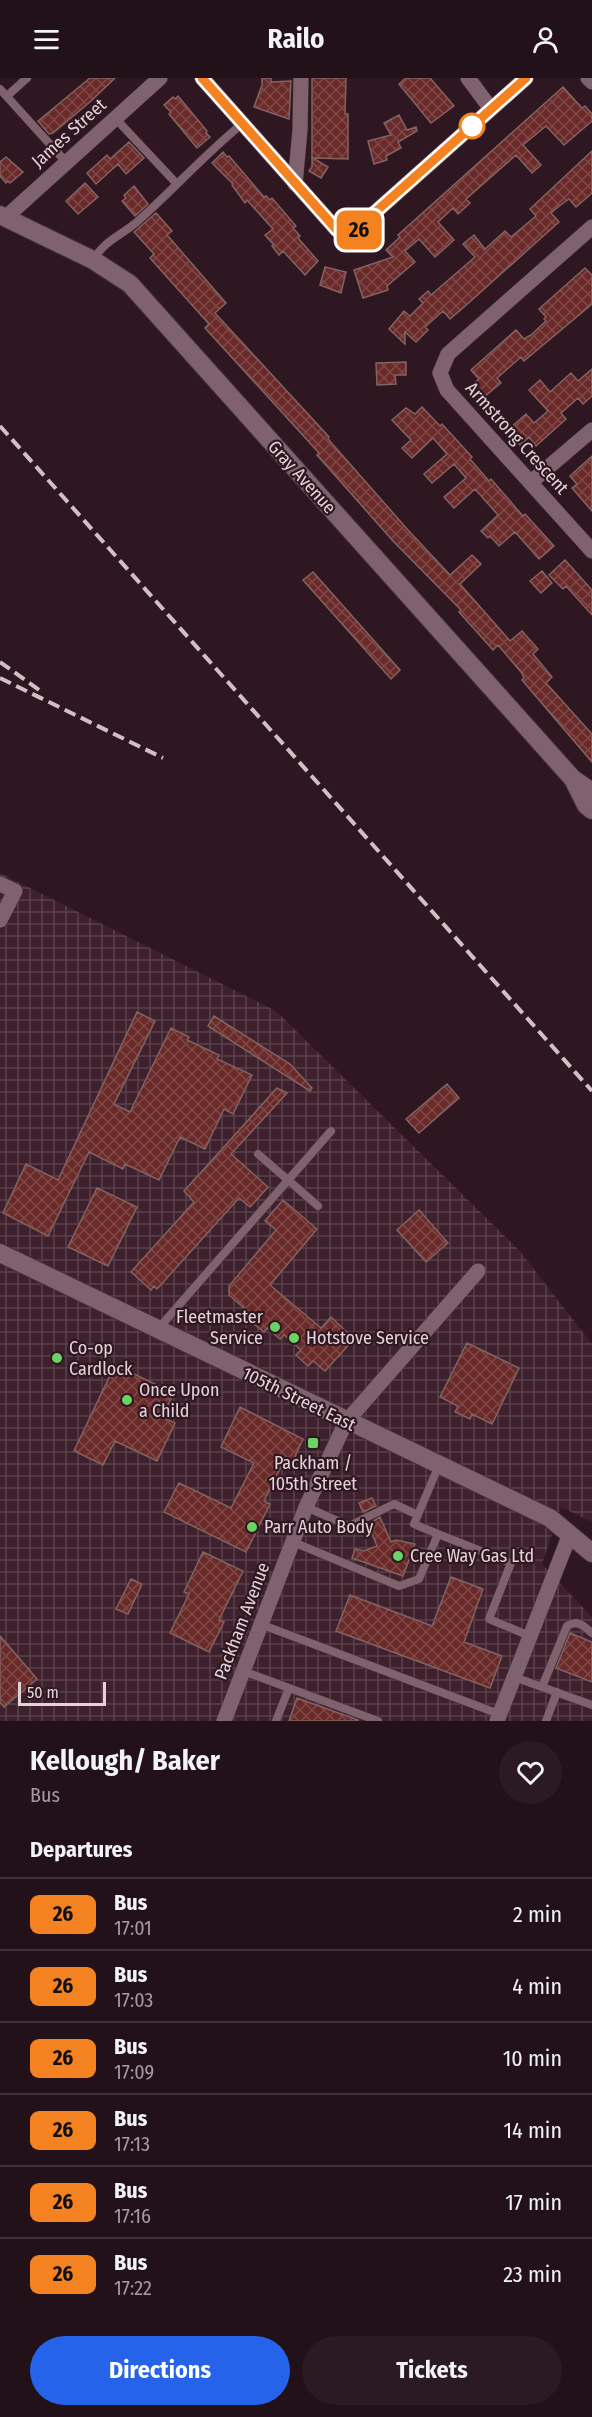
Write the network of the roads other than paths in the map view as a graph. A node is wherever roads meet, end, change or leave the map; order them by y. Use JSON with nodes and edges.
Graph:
{"nodes":[{"id":1,"x":27,"y":78,"type":"edge"},
{"id":2,"x":160,"y":78,"type":"edge"},
{"id":3,"x":202,"y":78,"type":"edge"},
{"id":4,"x":301,"y":78,"type":"edge"},
{"id":5,"x":468,"y":78,"type":"edge"},
{"id":6,"x":526,"y":78,"type":"edge"},
{"id":7,"x":588,"y":78,"type":"edge"},
{"id":8,"x":592,"y":82,"type":"edge"},
{"id":9,"x":0,"y":88,"type":"edge"},
{"id":10,"x":7,"y":96,"type":"junction"},
{"id":11,"x":491,"y":109,"type":"junction"},
{"id":12,"x":115,"y":118,"type":"junction"},
{"id":13,"x":242,"y":124,"type":"junction"},
{"id":14,"x":66,"y":162,"type":"junction"},
{"id":15,"x":176,"y":183,"type":"junction"},
{"id":16,"x":295,"y":184,"type":"junction"},
{"id":17,"x":3,"y":217,"type":"edge"},
{"id":18,"x":592,"y":227,"type":"edge"},
{"id":19,"x":93,"y":260,"type":"junction"},
{"id":20,"x":592,"y":430,"type":"edge"},
{"id":21,"x":531,"y":482,"type":"junction"},
{"id":22,"x":592,"y":551,"type":"edge"},
{"id":23,"x":573,"y":779,"type":"junction"},
{"id":24,"x":592,"y":792,"type":"edge"},
{"id":25,"x":592,"y":810,"type":"edge"},
{"id":26,"x":0,"y":884,"type":"edge"},
{"id":27,"x":0,"y":920,"type":"edge"},
{"id":28,"x":331,"y":1131,"type":"dead end"},
{"id":29,"x":258,"y":1154,"type":"dead end"},
{"id":30,"x":286,"y":1180,"type":"junction"},
{"id":31,"x":318,"y":1206,"type":"dead end"},
{"id":32,"x":0,"y":1253,"type":"edge"},
{"id":33,"x":478,"y":1271,"type":"dead end"},
{"id":34,"x":157,"y":1330,"type":"junction"},
{"id":35,"x":346,"y":1422,"type":"junction"},
{"id":36,"x":439,"y":1465,"type":"junction"},
{"id":37,"x":306,"y":1507,"type":"junction"},
{"id":38,"x":418,"y":1515,"type":"junction"},
{"id":39,"x":438,"y":1534,"type":"junction"},
{"id":40,"x":570,"y":1534,"type":"junction"},
{"id":41,"x":293,"y":1542,"type":"junction"},
{"id":42,"x":592,"y":1553,"type":"edge"},
{"id":43,"x":260,"y":1624,"type":"junction"},
{"id":44,"x":592,"y":1633,"type":"edge"},
{"id":45,"x":530,"y":1636,"type":"junction"},
{"id":46,"x":243,"y":1671,"type":"junction"},
{"id":47,"x":514,"y":1677,"type":"junction"},
{"id":48,"x":542,"y":1687,"type":"junction"},
{"id":49,"x":289,"y":1688,"type":"junction"},
{"id":50,"x":557,"y":1692,"type":"junction"},
{"id":51,"x":592,"y":1705,"type":"edge"},
{"id":52,"x":498,"y":1717,"type":"edge"},
{"id":53,"x":224,"y":1721,"type":"edge"},
{"id":54,"x":276,"y":1721,"type":"edge"},
{"id":55,"x":378,"y":1721,"type":"edge"},
{"id":56,"x":546,"y":1721,"type":"edge"}],
"edges":[{"from":1,"to":10,"type":"lane"},
{"from":2,"to":12,"type":"street","name":"James Street"},
{"from":3,"to":13,"type":"street"},
{"from":4,"to":16,"type":"street"},
{"from":5,"to":11,"type":"street"},
{"from":6,"to":11,"type":"street"},
{"from":7,"to":8,"type":"street"},
{"from":9,"to":10,"type":"lane"},
{"from":10,"to":14,"type":"lane"},
{"from":11,"to":16,"type":"street"},
{"from":12,"to":14,"type":"street","name":"James Street"},
{"from":12,"to":15,"type":"lane"},
{"from":13,"to":15,"type":"lane"},
{"from":13,"to":16,"type":"street"},
{"from":14,"to":17,"type":"street","name":"James Street"},
{"from":15,"to":19,"type":"lane"},
{"from":17,"to":19,"type":"street","name":"Gray Avenue"},
{"from":18,"to":21,"type":"street","name":"Armstrong Crescent"},
{"from":19,"to":23,"type":"street","name":"Gray Avenue"},
{"from":20,"to":21,"type":"street"},
{"from":21,"to":22,"type":"street","name":"Armstrong Crescent"},
{"from":23,"to":24,"type":"street","name":"Gray Avenue"},
{"from":23,"to":25,"type":"street","name":"Gray Avenue"},
{"from":26,"to":27,"type":"street"},
{"from":28,"to":30,"type":"lane"},
{"from":29,"to":30,"type":"lane"},
{"from":30,"to":31,"type":"lane"},
{"from":30,"to":34,"type":"lane"},
{"from":32,"to":34,"type":"street","name":"105th Street East"},
{"from":33,"to":35,"type":"street","name":"Packham Avenue"},
{"from":34,"to":35,"type":"street","name":"105th Street East"},
{"from":35,"to":36,"type":"street","name":"105th Street East"},
{"from":35,"to":37,"type":"street","name":"Packham Avenue"},
{"from":36,"to":38,"type":"lane"},
{"from":36,"to":40,"type":"street","name":"105th Street East"},
{"from":37,"to":38,"type":"lane"},
{"from":37,"to":41,"type":"street","name":"Packham Avenue"},
{"from":38,"to":39,"type":"lane"},
{"from":39,"to":41,"type":"lane"},
{"from":39,"to":45,"type":"lane"},
{"from":40,"to":42,"type":"street","name":"105th Street East"},
{"from":40,"to":45,"type":"street"},
{"from":41,"to":43,"type":"street","name":"Packham Avenue"},
{"from":43,"to":46,"type":"street","name":"Packham Avenue"},
{"from":43,"to":52,"type":"lane"},
{"from":44,"to":48,"type":"lane"},
{"from":45,"to":47,"type":"street"},
{"from":46,"to":49,"type":"lane"},
{"from":46,"to":53,"type":"street","name":"Packham Avenue"},
{"from":47,"to":48,"type":"lane"},
{"from":47,"to":52,"type":"street"},
{"from":48,"to":50,"type":"lane"},
{"from":49,"to":54,"type":"lane"},
{"from":49,"to":55,"type":"lane"},
{"from":50,"to":51,"type":"lane"},
{"from":50,"to":56,"type":"lane"}]}
